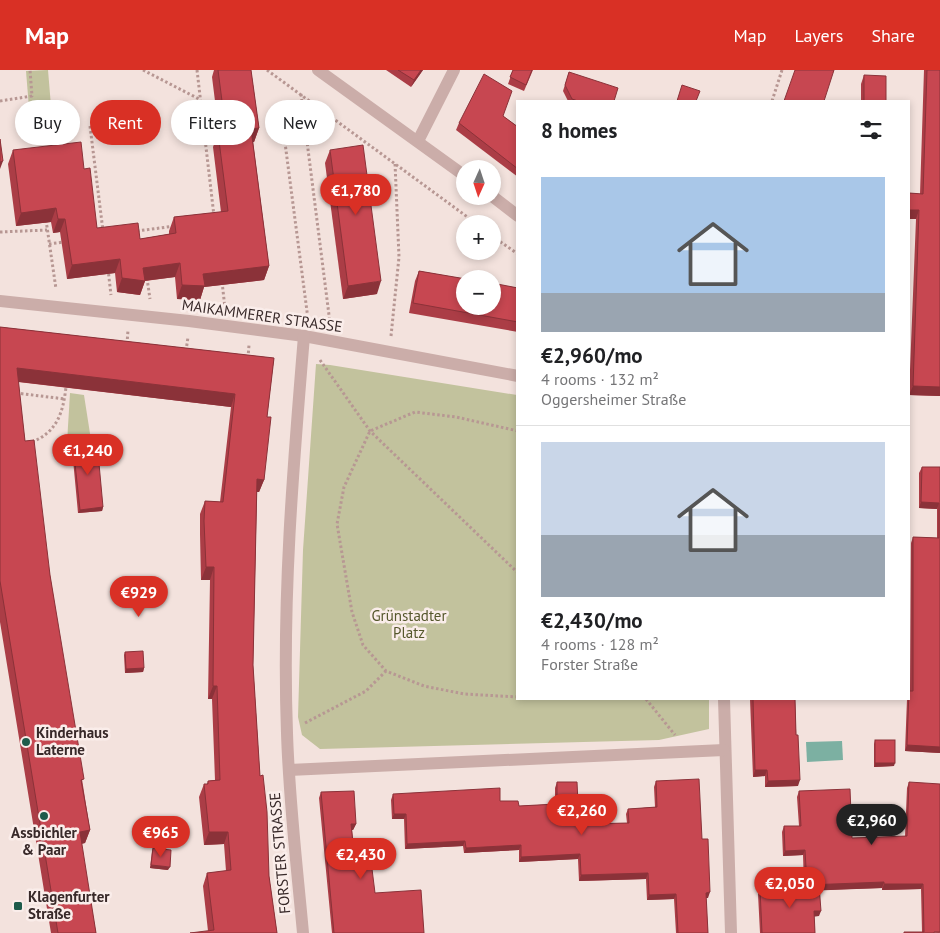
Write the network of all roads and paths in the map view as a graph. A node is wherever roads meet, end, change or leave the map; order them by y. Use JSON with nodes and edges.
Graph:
{"nodes":[{"id":1,"x":30,"y":70,"type":"edge"},
{"id":2,"x":143,"y":70,"type":"edge"},
{"id":3,"x":197,"y":70,"type":"edge"},
{"id":4,"x":267,"y":70,"type":"edge"},
{"id":5,"x":318,"y":70,"type":"edge"},
{"id":6,"x":454,"y":70,"type":"edge"},
{"id":7,"x":782,"y":70,"type":"edge"},
{"id":8,"x":301,"y":94,"type":"junction"},
{"id":9,"x":200,"y":99,"type":"junction"},
{"id":10,"x":772,"y":100,"type":"edge"},
{"id":11,"x":0,"y":101,"type":"edge"},
{"id":12,"x":418,"y":140,"type":"junction"},
{"id":13,"x":92,"y":145,"type":"edge"},
{"id":14,"x":285,"y":145,"type":"edge"},
{"id":15,"x":395,"y":162,"type":"junction"},
{"id":16,"x":456,"y":169,"type":"edge"},
{"id":17,"x":501,"y":203,"type":"edge"},
{"id":18,"x":516,"y":214,"type":"edge"},
{"id":19,"x":465,"y":215,"type":"edge"},
{"id":20,"x":46,"y":220,"type":"edge"},
{"id":21,"x":210,"y":220,"type":"edge"},
{"id":22,"x":180,"y":225,"type":"edge"},
{"id":23,"x":48,"y":230,"type":"junction"},
{"id":24,"x":0,"y":232,"type":"edge"},
{"id":25,"x":132,"y":232,"type":"edge"},
{"id":26,"x":104,"y":236,"type":"edge"},
{"id":27,"x":68,"y":242,"type":"edge"},
{"id":28,"x":501,"y":242,"type":"edge"},
{"id":29,"x":50,"y":244,"type":"junction"},
{"id":30,"x":516,"y":253,"type":"edge"},
{"id":31,"x":108,"y":265,"type":"edge"},
{"id":32,"x":146,"y":271,"type":"edge"},
{"id":33,"x":222,"y":278,"type":"edge"},
{"id":34,"x":148,"y":280,"type":"edge"},
{"id":35,"x":0,"y":301,"type":"edge"},
{"id":36,"x":58,"y":307,"type":"junction"},
{"id":37,"x":114,"y":313,"type":"junction"},
{"id":38,"x":129,"y":315,"type":"junction"},
{"id":39,"x":189,"y":321,"type":"junction"},
{"id":40,"x":228,"y":326,"type":"junction"},
{"id":41,"x":251,"y":330,"type":"junction"},
{"id":42,"x":307,"y":337,"type":"junction"},
{"id":43,"x":332,"y":341,"type":"junction"},
{"id":44,"x":127,"y":345,"type":"edge"},
{"id":45,"x":389,"y":351,"type":"junction"},
{"id":46,"x":186,"y":354,"type":"edge"},
{"id":47,"x":248,"y":359,"type":"edge"},
{"id":48,"x":516,"y":376,"type":"edge"},
{"id":49,"x":66,"y":388,"type":"edge"},
{"id":50,"x":13,"y":393,"type":"edge"},
{"id":51,"x":65,"y":399,"type":"junction"},
{"id":52,"x":370,"y":431,"type":"junction"},
{"id":53,"x":516,"y":431,"type":"edge"},
{"id":54,"x":28,"y":443,"type":"edge"},
{"id":55,"x":516,"y":571,"type":"edge"},
{"id":56,"x":386,"y":672,"type":"junction"},
{"id":57,"x":516,"y":697,"type":"edge"},
{"id":58,"x":647,"y":700,"type":"edge"},
{"id":59,"x":724,"y":700,"type":"edge"},
{"id":60,"x":287,"y":732,"type":"junction"},
{"id":61,"x":724,"y":750,"type":"junction"},
{"id":62,"x":688,"y":752,"type":"junction"},
{"id":63,"x":289,"y":770,"type":"junction"},
{"id":64,"x":303,"y":933,"type":"edge"},
{"id":65,"x":732,"y":933,"type":"edge"}],
"edges":[{"from":1,"to":11,"type":"path"},
{"from":2,"to":9,"type":"path"},
{"from":3,"to":9,"type":"path"},
{"from":4,"to":8,"type":"path"},
{"from":5,"to":12,"type":"street"},
{"from":6,"to":12,"type":"street"},
{"from":7,"to":10,"type":"path"},
{"from":8,"to":15,"type":"path"},
{"from":8,"to":43,"type":"path"},
{"from":9,"to":21,"type":"path"},
{"from":12,"to":16,"type":"street"},
{"from":13,"to":26,"type":"path"},
{"from":14,"to":42,"type":"path"},
{"from":15,"to":19,"type":"path"},
{"from":15,"to":45,"type":"path"},
{"from":17,"to":18,"type":"street"},
{"from":20,"to":23,"type":"path"},
{"from":22,"to":25,"type":"path"},
{"from":23,"to":24,"type":"path"},
{"from":23,"to":29,"type":"path"},
{"from":27,"to":29,"type":"path"},
{"from":28,"to":30,"type":"path"},
{"from":29,"to":36,"type":"path"},
{"from":31,"to":37,"type":"path"},
{"from":32,"to":34,"type":"path"},
{"from":33,"to":40,"type":"path"},
{"from":35,"to":36,"type":"street","name":"MAIKAMMERER STRASSE"},
{"from":36,"to":37,"type":"street","name":"MAIKAMMERER STRASSE"},
{"from":37,"to":38,"type":"street","name":"MAIKAMMERER STRASSE"},
{"from":38,"to":39,"type":"street","name":"MAIKAMMERER STRASSE"},
{"from":38,"to":44,"type":"path"},
{"from":39,"to":40,"type":"street","name":"MAIKAMMERER STRASSE"},
{"from":39,"to":46,"type":"path"},
{"from":40,"to":41,"type":"street","name":"MAIKAMMERER STRASSE"},
{"from":41,"to":42,"type":"street","name":"MAIKAMMERER STRASSE"},
{"from":41,"to":47,"type":"path"},
{"from":42,"to":43,"type":"street","name":"MAIKAMMERER STRASSE"},
{"from":42,"to":52,"type":"path"},
{"from":42,"to":60,"type":"street"},
{"from":43,"to":45,"type":"street","name":"MAIKAMMERER STRASSE"},
{"from":45,"to":48,"type":"street","name":"MAIKAMMERER STRASSE"},
{"from":49,"to":51,"type":"path"},
{"from":50,"to":51,"type":"path"},
{"from":51,"to":54,"type":"path"},
{"from":52,"to":53,"type":"path"},
{"from":52,"to":55,"type":"path"},
{"from":52,"to":56,"type":"path"},
{"from":56,"to":57,"type":"path"},
{"from":56,"to":60,"type":"path"},
{"from":58,"to":62,"type":"path"},
{"from":59,"to":61,"type":"street"},
{"from":60,"to":63,"type":"street"},
{"from":61,"to":62,"type":"street"},
{"from":61,"to":65,"type":"street"},
{"from":62,"to":63,"type":"street"},
{"from":63,"to":64,"type":"street","name":"FORSTER STRASSE"}]}
